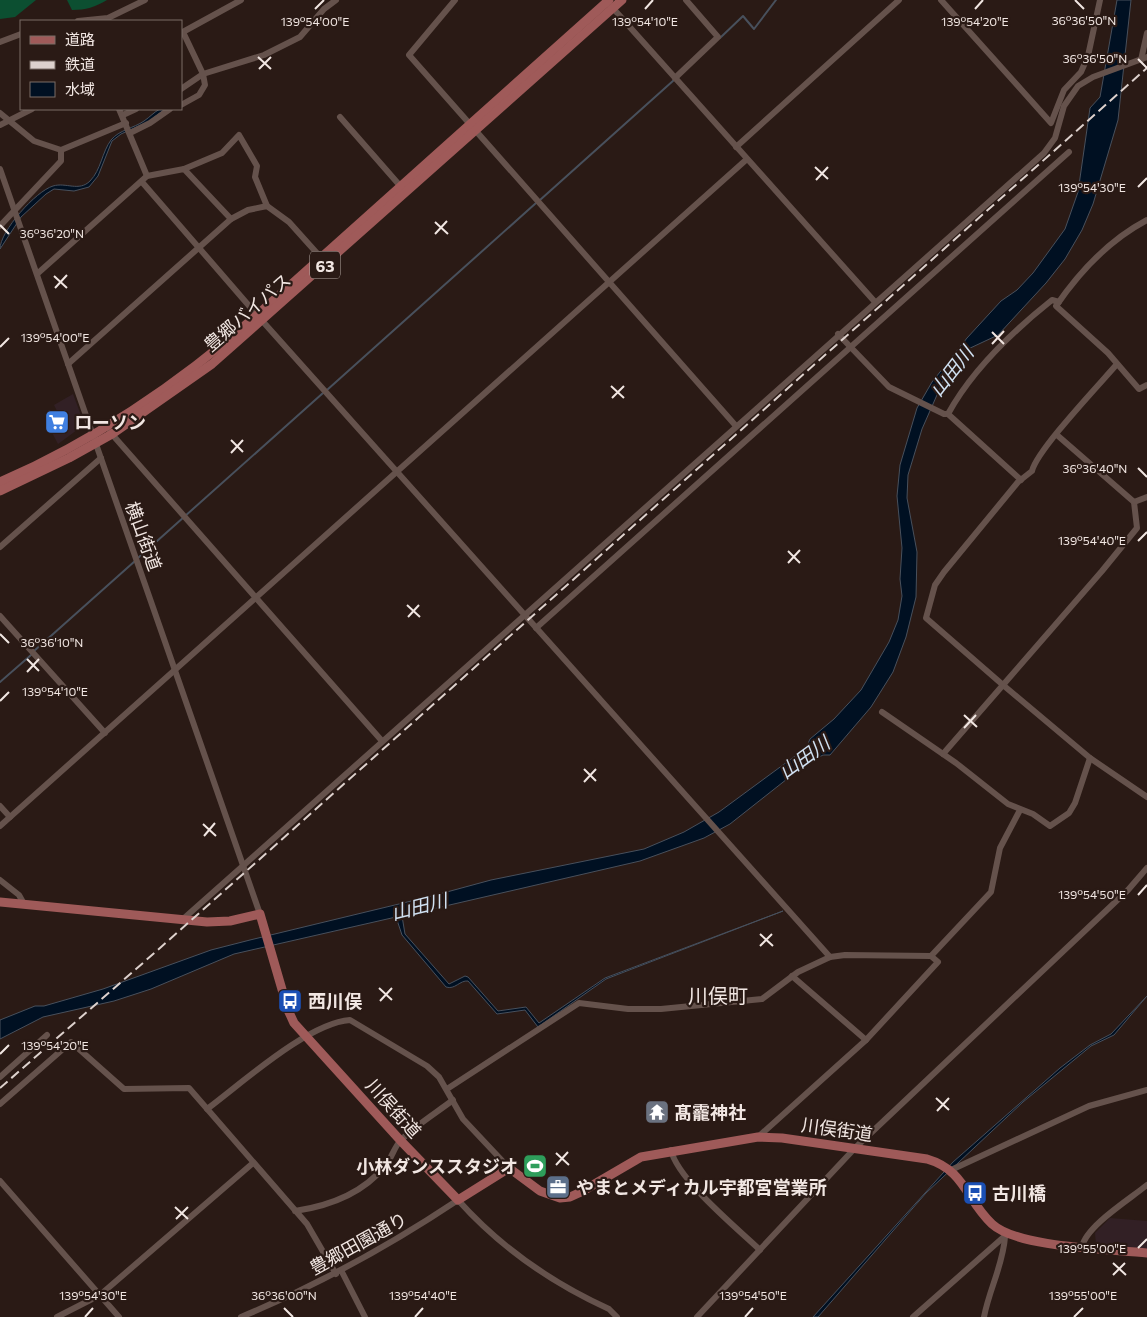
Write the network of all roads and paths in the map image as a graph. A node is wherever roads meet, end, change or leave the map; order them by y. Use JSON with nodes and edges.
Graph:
{"nodes":[{"id":1,"x":241,"y":0,"type":"edge"},
{"id":2,"x":336,"y":0,"type":"edge"},
{"id":3,"x":455,"y":0,"type":"edge"},
{"id":4,"x":622,"y":0,"type":"edge"},
{"id":5,"x":686,"y":0,"type":"edge"},
{"id":6,"x":900,"y":0,"type":"edge"},
{"id":7,"x":940,"y":0,"type":"edge"},
{"id":8,"x":1100,"y":0,"type":"edge"},
{"id":9,"x":142,"y":1,"type":"edge"},
{"id":10,"x":610,"y":3,"type":"edge"},
{"id":11,"x":88,"y":20,"type":"edge"},
{"id":12,"x":182,"y":33,"type":"edge"},
{"id":13,"x":1147,"y":33,"type":"edge"},
{"id":14,"x":20,"y":34,"type":"edge"},
{"id":15,"x":0,"y":42,"type":"edge"},
{"id":16,"x":1141,"y":60,"type":"edge"},
{"id":17,"x":203,"y":74,"type":"junction"},
{"id":18,"x":675,"y":78,"type":"junction"},
{"id":19,"x":182,"y":88,"type":"edge"},
{"id":20,"x":182,"y":104,"type":"edge"},
{"id":21,"x":30,"y":110,"type":"edge"},
{"id":22,"x":169,"y":110,"type":"edge"},
{"id":23,"x":121,"y":112,"type":"edge"},
{"id":24,"x":0,"y":113,"type":"edge"},
{"id":25,"x":340,"y":117,"type":"dead end"},
{"id":26,"x":8,"y":121,"type":"junction"},
{"id":27,"x":126,"y":123,"type":"junction"},
{"id":28,"x":0,"y":125,"type":"edge"},
{"id":29,"x":473,"y":128,"type":"junction"},
{"id":30,"x":130,"y":133,"type":"junction"},
{"id":31,"x":736,"y":147,"type":"junction"},
{"id":32,"x":61,"y":150,"type":"junction"},
{"id":33,"x":1069,"y":152,"type":"dead end"},
{"id":34,"x":746,"y":159,"type":"junction"},
{"id":35,"x":0,"y":169,"type":"edge"},
{"id":36,"x":184,"y":169,"type":"junction"},
{"id":37,"x":147,"y":176,"type":"junction"},
{"id":38,"x":142,"y":182,"type":"junction"},
{"id":39,"x":404,"y":190,"type":"junction"},
{"id":40,"x":268,"y":206,"type":"junction"},
{"id":41,"x":15,"y":212,"type":"junction"},
{"id":42,"x":231,"y":219,"type":"junction"},
{"id":43,"x":1147,"y":220,"type":"edge"},
{"id":44,"x":0,"y":226,"type":"edge"},
{"id":45,"x":199,"y":247,"type":"junction"},
{"id":46,"x":324,"y":261,"type":"junction"},
{"id":47,"x":36,"y":274,"type":"junction"},
{"id":48,"x":609,"y":282,"type":"junction"},
{"id":49,"x":875,"y":302,"type":"junction"},
{"id":50,"x":1059,"y":302,"type":"junction"},
{"id":51,"x":261,"y":318,"type":"junction"},
{"id":52,"x":838,"y":334,"type":"junction"},
{"id":53,"x":850,"y":347,"type":"junction"},
{"id":54,"x":68,"y":364,"type":"junction"},
{"id":55,"x":1117,"y":364,"type":"junction"},
{"id":56,"x":1147,"y":385,"type":"edge"},
{"id":57,"x":946,"y":414,"type":"junction"},
{"id":58,"x":736,"y":426,"type":"junction"},
{"id":59,"x":109,"y":430,"type":"junction"},
{"id":60,"x":1057,"y":435,"type":"junction"},
{"id":61,"x":93,"y":438,"type":"junction"},
{"id":62,"x":100,"y":458,"type":"junction"},
{"id":63,"x":397,"y":472,"type":"junction"},
{"id":64,"x":1021,"y":480,"type":"junction"},
{"id":65,"x":0,"y":482,"type":"edge"},
{"id":66,"x":0,"y":491,"type":"edge"},
{"id":67,"x":1147,"y":497,"type":"edge"},
{"id":68,"x":1134,"y":502,"type":"junction"},
{"id":69,"x":0,"y":547,"type":"edge"},
{"id":70,"x":254,"y":597,"type":"junction"},
{"id":71,"x":523,"y":614,"type":"junction"},
{"id":72,"x":0,"y":616,"type":"edge"},
{"id":73,"x":536,"y":628,"type":"junction"},
{"id":74,"x":176,"y":669,"type":"junction"},
{"id":75,"x":1003,"y":685,"type":"junction"},
{"id":76,"x":882,"y":712,"type":"dead end"},
{"id":77,"x":105,"y":733,"type":"junction"},
{"id":78,"x":382,"y":741,"type":"junction"},
{"id":79,"x":943,"y":754,"type":"junction"},
{"id":80,"x":1090,"y":758,"type":"junction"},
{"id":81,"x":1146,"y":795,"type":"edge"},
{"id":82,"x":0,"y":806,"type":"edge"},
{"id":83,"x":1020,"y":810,"type":"junction"},
{"id":84,"x":10,"y":817,"type":"junction"},
{"id":85,"x":0,"y":826,"type":"edge"},
{"id":86,"x":244,"y":864,"type":"junction"},
{"id":87,"x":1147,"y":868,"type":"edge"},
{"id":88,"x":0,"y":880,"type":"edge"},
{"id":89,"x":0,"y":902,"type":"edge"},
{"id":90,"x":24,"y":904,"type":"junction"},
{"id":91,"x":260,"y":914,"type":"junction"},
{"id":92,"x":182,"y":920,"type":"junction"},
{"id":93,"x":931,"y":956,"type":"junction"},
{"id":94,"x":830,"y":957,"type":"junction"},
{"id":95,"x":792,"y":976,"type":"junction"},
{"id":96,"x":47,"y":1035,"type":"dead end"},
{"id":97,"x":307,"y":1036,"type":"junction"},
{"id":98,"x":866,"y":1040,"type":"junction"},
{"id":99,"x":0,"y":1077,"type":"edge"},
{"id":100,"x":447,"y":1089,"type":"junction"},
{"id":101,"x":1147,"y":1090,"type":"edge"},
{"id":102,"x":453,"y":1100,"type":"junction"},
{"id":103,"x":0,"y":1104,"type":"edge"},
{"id":104,"x":208,"y":1109,"type":"junction"},
{"id":105,"x":758,"y":1137,"type":"junction"},
{"id":106,"x":400,"y":1140,"type":"junction"},
{"id":107,"x":856,"y":1148,"type":"junction"},
{"id":108,"x":671,"y":1150,"type":"junction"},
{"id":109,"x":253,"y":1163,"type":"junction"},
{"id":110,"x":509,"y":1168,"type":"junction"},
{"id":111,"x":951,"y":1170,"type":"junction"},
{"id":112,"x":0,"y":1181,"type":"edge"},
{"id":113,"x":1147,"y":1185,"type":"edge"},
{"id":114,"x":458,"y":1200,"type":"junction"},
{"id":115,"x":295,"y":1211,"type":"junction"},
{"id":116,"x":1006,"y":1236,"type":"junction"},
{"id":117,"x":1082,"y":1247,"type":"junction"},
{"id":118,"x":760,"y":1250,"type":"junction"},
{"id":119,"x":1147,"y":1253,"type":"edge"},
{"id":120,"x":339,"y":1273,"type":"junction"},
{"id":121,"x":100,"y":1295,"type":"junction"},
{"id":122,"x":57,"y":1317,"type":"edge"},
{"id":123,"x":119,"y":1317,"type":"edge"},
{"id":124,"x":241,"y":1317,"type":"edge"},
{"id":125,"x":365,"y":1317,"type":"edge"},
{"id":126,"x":617,"y":1317,"type":"edge"},
{"id":127,"x":697,"y":1317,"type":"edge"},
{"id":128,"x":913,"y":1317,"type":"edge"},
{"id":129,"x":984,"y":1317,"type":"edge"}],
"edges":[{"from":1,"to":12,"type":"street"},
{"from":2,"to":17,"type":"street"},
{"from":3,"to":29,"type":"street"},
{"from":4,"to":10,"type":"main road","name":"豊郷バイパス","number":"63"},
{"from":5,"to":18,"type":"street"},
{"from":6,"to":31,"type":"street"},
{"from":7,"to":8,"type":"street"},
{"from":9,"to":11,"type":"street"},
{"from":10,"to":18,"type":"street"},
{"from":10,"to":29,"type":"main road","name":"豊郷バイパス","number":"63"},
{"from":12,"to":17,"type":"street"},
{"from":13,"to":16,"type":"street"},
{"from":14,"to":15,"type":"street"},
{"from":16,"to":49,"type":"street"},
{"from":17,"to":19,"type":"street"},
{"from":17,"to":20,"type":"street"},
{"from":18,"to":31,"type":"street"},
{"from":21,"to":26,"type":"street"},
{"from":22,"to":30,"type":"street"},
{"from":23,"to":27,"type":"street"},
{"from":24,"to":26,"type":"street"},
{"from":25,"to":39,"type":"street"},
{"from":26,"to":28,"type":"street"},
{"from":26,"to":32,"type":"street"},
{"from":27,"to":30,"type":"street"},
{"from":27,"to":32,"type":"street"},
{"from":29,"to":39,"type":"main road","name":"豊郷バイパス","number":"63"},
{"from":29,"to":48,"type":"street"},
{"from":30,"to":37,"type":"street"},
{"from":31,"to":34,"type":"street"},
{"from":32,"to":41,"type":"street"},
{"from":33,"to":53,"type":"street"},
{"from":34,"to":48,"type":"street"},
{"from":34,"to":49,"type":"street"},
{"from":35,"to":41,"type":"street","name":"横山街道"},
{"from":36,"to":37,"type":"street"},
{"from":36,"to":40,"type":"street"},
{"from":36,"to":42,"type":"street"},
{"from":37,"to":38,"type":"street"},
{"from":38,"to":45,"type":"street"},
{"from":38,"to":47,"type":"street"},
{"from":39,"to":46,"type":"main road","name":"豊郷バイパス","number":"63"},
{"from":40,"to":42,"type":"street"},
{"from":40,"to":46,"type":"street"},
{"from":41,"to":44,"type":"street"},
{"from":41,"to":47,"type":"street","name":"横山街道"},
{"from":42,"to":45,"type":"street"},
{"from":43,"to":50,"type":"street"},
{"from":45,"to":51,"type":"street"},
{"from":45,"to":54,"type":"street"},
{"from":46,"to":51,"type":"main road","name":"豊郷バイパス","number":"63"},
{"from":47,"to":54,"type":"street","name":"横山街道"},
{"from":48,"to":58,"type":"street"},
{"from":48,"to":63,"type":"street"},
{"from":49,"to":52,"type":"street"},
{"from":50,"to":55,"type":"street"},
{"from":50,"to":57,"type":"street"},
{"from":51,"to":59,"type":"main road","name":"豊郷バイパス","number":"63"},
{"from":51,"to":63,"type":"street"},
{"from":52,"to":53,"type":"street"},
{"from":52,"to":58,"type":"street"},
{"from":53,"to":57,"type":"street"},
{"from":53,"to":73,"type":"street"},
{"from":54,"to":61,"type":"street","name":"横山街道"},
{"from":55,"to":56,"type":"street"},
{"from":55,"to":60,"type":"street"},
{"from":57,"to":64,"type":"street"},
{"from":58,"to":71,"type":"street"},
{"from":59,"to":61,"type":"main road","name":"豊郷バイパス","number":"63"},
{"from":59,"to":70,"type":"street"},
{"from":60,"to":64,"type":"street"},
{"from":60,"to":68,"type":"street"},
{"from":61,"to":62,"type":"street","name":"横山街道"},
{"from":61,"to":65,"type":"main road","name":"豊郷バイパス","number":"63"},
{"from":61,"to":66,"type":"main road","name":"豊郷バイパス","number":"63"},
{"from":62,"to":69,"type":"street"},
{"from":62,"to":74,"type":"street","name":"横山街道"},
{"from":63,"to":70,"type":"street"},
{"from":63,"to":71,"type":"street"},
{"from":64,"to":75,"type":"street"},
{"from":67,"to":68,"type":"street"},
{"from":68,"to":75,"type":"street"},
{"from":70,"to":74,"type":"street"},
{"from":70,"to":78,"type":"street"},
{"from":71,"to":73,"type":"street"},
{"from":71,"to":78,"type":"street"},
{"from":72,"to":77,"type":"street"},
{"from":73,"to":94,"type":"street"},
{"from":74,"to":77,"type":"street"},
{"from":74,"to":86,"type":"street","name":"横山街道"},
{"from":75,"to":79,"type":"street"},
{"from":75,"to":80,"type":"street"},
{"from":76,"to":79,"type":"street"},
{"from":77,"to":84,"type":"street"},
{"from":78,"to":86,"type":"street"},
{"from":79,"to":83,"type":"street"},
{"from":80,"to":81,"type":"street"},
{"from":80,"to":83,"type":"street"},
{"from":82,"to":84,"type":"street"},
{"from":83,"to":93,"type":"street"},
{"from":84,"to":85,"type":"street"},
{"from":86,"to":91,"type":"street","name":"横山街道"},
{"from":86,"to":92,"type":"street"},
{"from":87,"to":107,"type":"street"},
{"from":88,"to":90,"type":"street"},
{"from":89,"to":90,"type":"main road"},
{"from":90,"to":92,"type":"main road"},
{"from":91,"to":92,"type":"main road"},
{"from":91,"to":97,"type":"main road","name":"川俣街道"},
{"from":93,"to":94,"type":"street"},
{"from":93,"to":98,"type":"street"},
{"from":94,"to":95,"type":"street"},
{"from":95,"to":98,"type":"street"},
{"from":95,"to":100,"type":"street"},
{"from":96,"to":99,"type":"street"},
{"from":97,"to":100,"type":"street","name":"川俣街道"},
{"from":97,"to":104,"type":"street"},
{"from":97,"to":106,"type":"main road","name":"川俣街道"},
{"from":98,"to":105,"type":"street"},
{"from":100,"to":102,"type":"street","name":"川俣街道"},
{"from":101,"to":111,"type":"street"},
{"from":102,"to":106,"type":"street"},
{"from":102,"to":110,"type":"street","name":"川俣街道"},
{"from":103,"to":104,"type":"street"},
{"from":104,"to":109,"type":"street"},
{"from":105,"to":107,"type":"main road","name":"川俣街道"},
{"from":105,"to":108,"type":"main road","name":"川俣街道"},
{"from":106,"to":114,"type":"main road","name":"川俣街道"},
{"from":106,"to":115,"type":"street"},
{"from":107,"to":111,"type":"main road","name":"川俣街道"},
{"from":107,"to":118,"type":"street"},
{"from":108,"to":110,"type":"main road","name":"川俣街道"},
{"from":108,"to":118,"type":"street"},
{"from":109,"to":115,"type":"street"},
{"from":109,"to":121,"type":"street"},
{"from":110,"to":114,"type":"main road"},
{"from":111,"to":116,"type":"main road","name":"川俣街道"},
{"from":112,"to":121,"type":"street"},
{"from":113,"to":117,"type":"street"},
{"from":114,"to":120,"type":"street","name":"豊郷田園通り"},
{"from":114,"to":126,"type":"street"},
{"from":115,"to":120,"type":"street"},
{"from":116,"to":117,"type":"main road"},
{"from":116,"to":128,"type":"street"},
{"from":116,"to":129,"type":"street"},
{"from":117,"to":119,"type":"main road"},
{"from":118,"to":127,"type":"street"},
{"from":120,"to":124,"type":"street","name":"豊郷田園通り"},
{"from":120,"to":125,"type":"street"},
{"from":121,"to":122,"type":"street"},
{"from":121,"to":123,"type":"street"}]}
